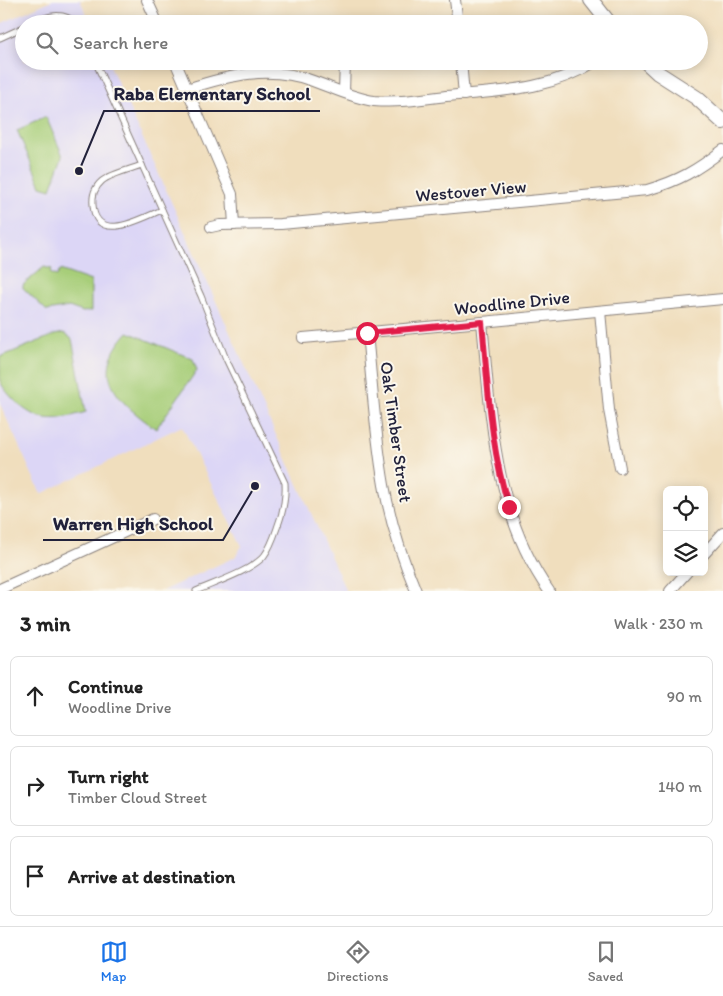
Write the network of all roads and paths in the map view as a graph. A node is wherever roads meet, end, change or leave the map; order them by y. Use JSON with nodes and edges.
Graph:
{"nodes":[{"id":1,"x":147,"y":0,"type":"edge"},
{"id":2,"x":455,"y":0,"type":"edge"},
{"id":3,"x":591,"y":0,"type":"edge"},
{"id":4,"x":154,"y":15,"type":"edge"},
{"id":5,"x":457,"y":15,"type":"edge"},
{"id":6,"x":603,"y":15,"type":"edge"},
{"id":7,"x":15,"y":31,"type":"edge"},
{"id":8,"x":0,"y":38,"type":"edge"},
{"id":9,"x":100,"y":70,"type":"edge"},
{"id":10,"x":179,"y":70,"type":"edge"},
{"id":11,"x":344,"y":70,"type":"edge"},
{"id":12,"x":462,"y":70,"type":"edge"},
{"id":13,"x":580,"y":70,"type":"edge"},
{"id":14,"x":655,"y":70,"type":"edge"},
{"id":15,"x":187,"y":89,"type":"junction"},
{"id":16,"x":344,"y":92,"type":"junction"},
{"id":17,"x":464,"y":95,"type":"junction"},
{"id":18,"x":723,"y":122,"type":"edge"},
{"id":19,"x":723,"y":150,"type":"edge"},
{"id":20,"x":142,"y":165,"type":"junction"},
{"id":21,"x":162,"y":210,"type":"junction"},
{"id":22,"x":234,"y":224,"type":"junction"},
{"id":23,"x":211,"y":227,"type":"dead end"},
{"id":24,"x":723,"y":299,"type":"edge"},
{"id":25,"x":600,"y":311,"type":"junction"},
{"id":26,"x":482,"y":322,"type":"junction"},
{"id":27,"x":367,"y":333,"type":"junction"},
{"id":28,"x":303,"y":338,"type":"dead end"},
{"id":29,"x":620,"y":468,"type":"dead end"},
{"id":30,"x":153,"y":519,"type":"dead end"},
{"id":31,"x":723,"y":534,"type":"edge"},
{"id":32,"x":708,"y":550,"type":"edge"},
{"id":33,"x":683,"y":576,"type":"edge"},
{"id":34,"x":0,"y":589,"type":"edge"},
{"id":35,"x":196,"y":591,"type":"edge"},
{"id":36,"x":416,"y":591,"type":"edge"},
{"id":37,"x":549,"y":591,"type":"edge"},
{"id":38,"x":670,"y":591,"type":"edge"}],
"edges":[{"from":1,"to":4,"type":"street"},
{"from":2,"to":5,"type":"street"},
{"from":3,"to":6,"type":"street"},
{"from":7,"to":8,"type":"lane"},
{"from":9,"to":20,"type":"lane"},
{"from":10,"to":15,"type":"street"},
{"from":11,"to":16,"type":"street"},
{"from":12,"to":17,"type":"street"},
{"from":13,"to":17,"type":"street"},
{"from":14,"to":18,"type":"street"},
{"from":15,"to":16,"type":"street"},
{"from":15,"to":22,"type":"street"},
{"from":16,"to":17,"type":"street"},
{"from":19,"to":22,"type":"street","name":"Westover View"},
{"from":20,"to":21,"type":"lane"},
{"from":20,"to":21,"type":"lane"},
{"from":21,"to":35,"type":"lane"},
{"from":22,"to":23,"type":"street","name":"Westover View"},
{"from":24,"to":25,"type":"street","name":"Woodline Drive"},
{"from":25,"to":26,"type":"street","name":"Woodline Drive"},
{"from":25,"to":29,"type":"street"},
{"from":26,"to":27,"type":"street","name":"Woodline Drive"},
{"from":26,"to":37,"type":"street"},
{"from":27,"to":28,"type":"street","name":"Woodline Drive"},
{"from":27,"to":36,"type":"street","name":"Oak Timber Street"},
{"from":30,"to":34,"type":"street"},
{"from":31,"to":32,"type":"street"},
{"from":33,"to":38,"type":"street"}]}
